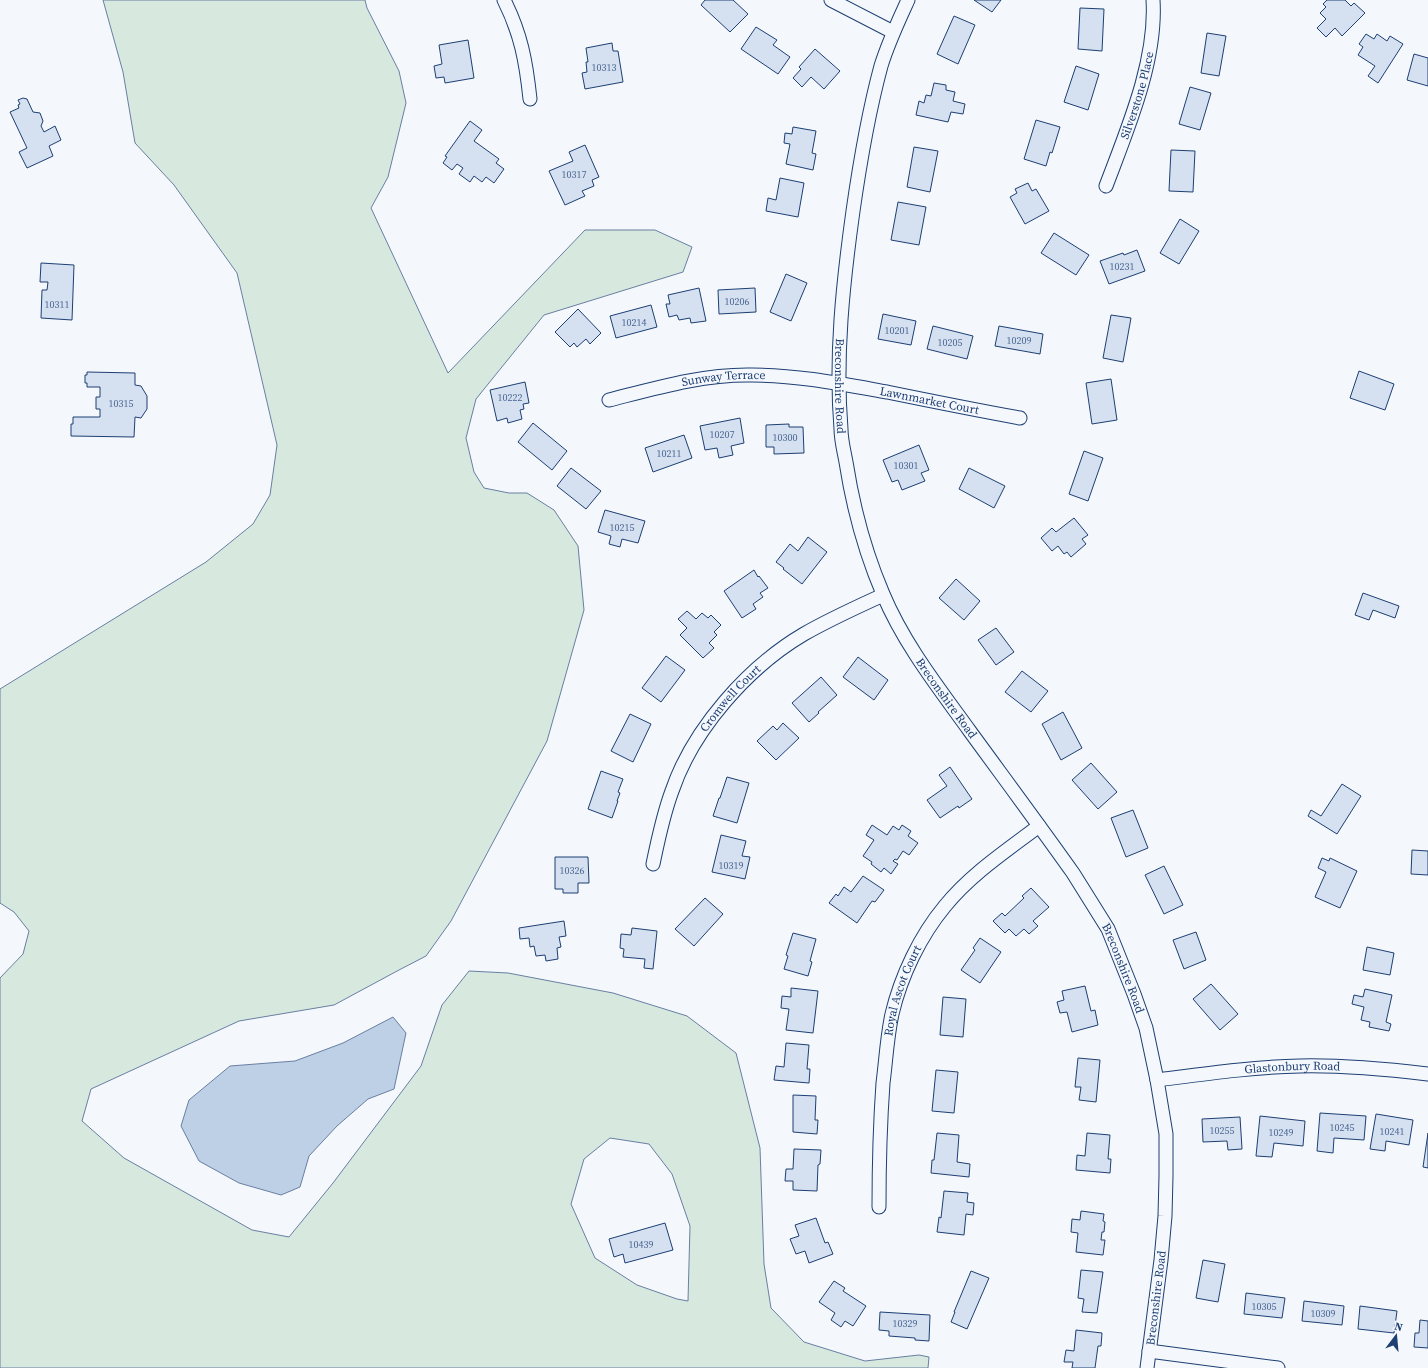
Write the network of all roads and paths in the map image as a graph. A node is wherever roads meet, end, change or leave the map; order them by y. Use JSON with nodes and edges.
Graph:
{"nodes":[{"id":1,"x":504,"y":0,"type":"edge"},
{"id":2,"x":831,"y":0,"type":"edge"},
{"id":3,"x":908,"y":0,"type":"edge"},
{"id":4,"x":1153,"y":0,"type":"edge"},
{"id":5,"x":893,"y":32,"type":"junction"},
{"id":6,"x":530,"y":99,"type":"dead end"},
{"id":7,"x":1106,"y":186,"type":"dead end"},
{"id":8,"x":839,"y":383,"type":"junction"},
{"id":9,"x":609,"y":400,"type":"dead end"},
{"id":10,"x":1020,"y":418,"type":"dead end"},
{"id":11,"x":883,"y":595,"type":"junction"},
{"id":12,"x":1039,"y":826,"type":"junction"},
{"id":13,"x":653,"y":864,"type":"dead end"},
{"id":14,"x":1428,"y":1074,"type":"edge"},
{"id":15,"x":1157,"y":1080,"type":"junction"},
{"id":16,"x":879,"y":1207,"type":"dead end"},
{"id":17,"x":1149,"y":1351,"type":"junction"},
{"id":18,"x":1147,"y":1368,"type":"edge"},
{"id":19,"x":1278,"y":1368,"type":"edge"}],
"edges":[{"from":1,"to":6,"type":"street"},
{"from":2,"to":5,"type":"street"},
{"from":3,"to":5,"type":"street","name":"Breconshire Road"},
{"from":4,"to":7,"type":"street","name":"Silverstone Place"},
{"from":5,"to":8,"type":"street","name":"Breconshire Road"},
{"from":8,"to":9,"type":"street","name":"Sunway Terrace"},
{"from":8,"to":10,"type":"street","name":"Lawnmarket Court"},
{"from":8,"to":11,"type":"street","name":"Breconshire Road"},
{"from":11,"to":12,"type":"street","name":"Breconshire Road"},
{"from":11,"to":13,"type":"street","name":"Cromwell Court"},
{"from":12,"to":15,"type":"street","name":"Breconshire Road"},
{"from":12,"to":16,"type":"street","name":"Royal Ascot Court"},
{"from":14,"to":15,"type":"street","name":"Glastonbury Road"},
{"from":15,"to":17,"type":"street","name":"Breconshire Road"},
{"from":17,"to":18,"type":"street","name":"Breconshire Road"},
{"from":17,"to":19,"type":"street"}]}
